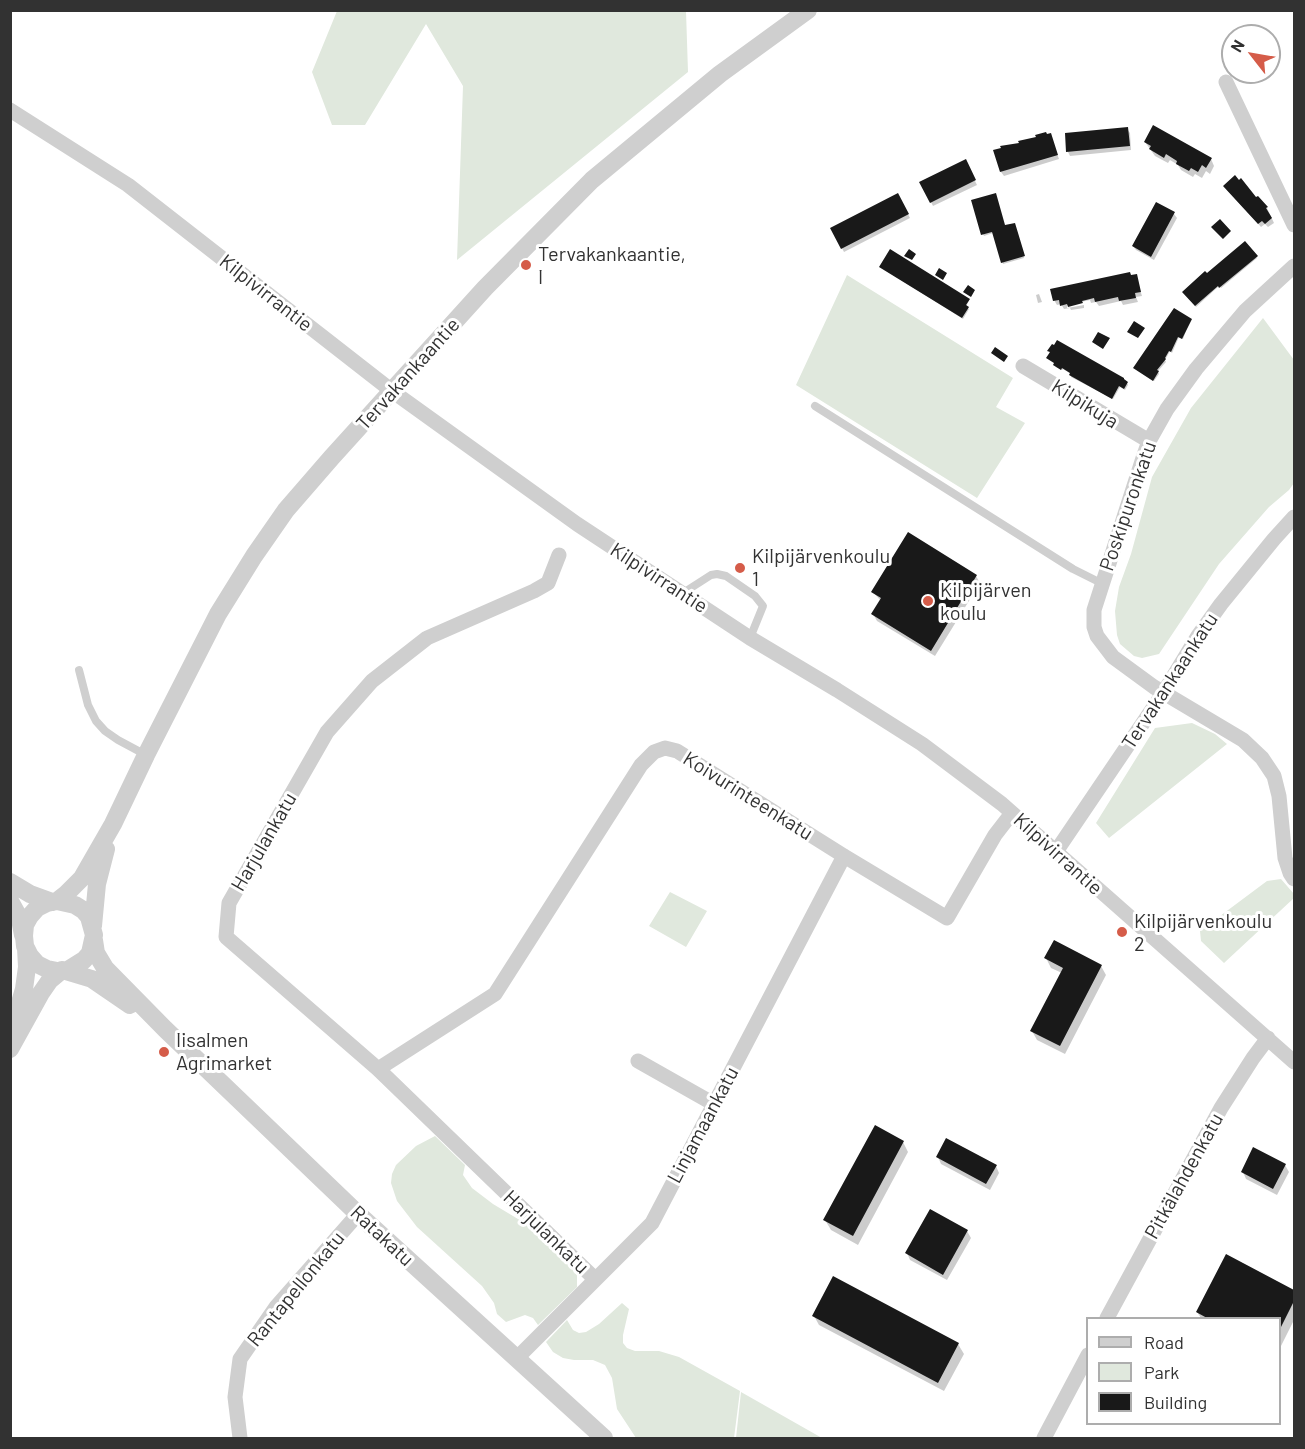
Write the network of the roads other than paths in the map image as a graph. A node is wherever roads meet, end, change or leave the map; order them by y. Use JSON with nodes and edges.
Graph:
{"nodes":[{"id":1,"x":807,"y":10,"type":"edge"},
{"id":2,"x":1227,"y":84,"type":"edge"},
{"id":3,"x":10,"y":110,"type":"edge"},
{"id":4,"x":1294,"y":225,"type":"edge"},
{"id":5,"x":1294,"y":266,"type":"edge"},
{"id":6,"x":1023,"y":366,"type":"dead end"},
{"id":7,"x":393,"y":391,"type":"junction"},
{"id":8,"x":814,"y":406,"type":"dead end"},
{"id":9,"x":1149,"y":441,"type":"junction"},
{"id":10,"x":1294,"y":517,"type":"edge"},
{"id":11,"x":559,"y":555,"type":"dead end"},
{"id":12,"x":1101,"y":584,"type":"junction"},
{"id":13,"x":683,"y":593,"type":"junction"},
{"id":14,"x":750,"y":638,"type":"junction"},
{"id":15,"x":79,"y":670,"type":"dead end"},
{"id":16,"x":1164,"y":692,"type":"junction"},
{"id":17,"x":146,"y":755,"type":"junction"},
{"id":18,"x":1012,"y":813,"type":"junction"},
{"id":19,"x":113,"y":824,"type":"junction"},
{"id":20,"x":1055,"y":853,"type":"junction"},
{"id":21,"x":844,"y":856,"type":"junction"},
{"id":22,"x":1294,"y":879,"type":"edge"},
{"id":23,"x":10,"y":882,"type":"edge"},
{"id":24,"x":10,"y":901,"type":"edge"},
{"id":25,"x":54,"y":901,"type":"junction"},
{"id":26,"x":93,"y":933,"type":"junction"},
{"id":27,"x":25,"y":941,"type":"junction"},
{"id":28,"x":62,"y":970,"type":"junction"},
{"id":29,"x":165,"y":1029,"type":"junction"},
{"id":30,"x":10,"y":1033,"type":"edge"},
{"id":31,"x":1268,"y":1038,"type":"junction"},
{"id":32,"x":10,"y":1049,"type":"edge"},
{"id":33,"x":638,"y":1061,"type":"dead end"},
{"id":34,"x":1294,"y":1062,"type":"edge"},
{"id":35,"x":378,"y":1070,"type":"junction"},
{"id":36,"x":714,"y":1104,"type":"junction"},
{"id":37,"x":358,"y":1214,"type":"junction"},
{"id":38,"x":595,"y":1280,"type":"junction"},
{"id":39,"x":1108,"y":1317,"type":"edge"},
{"id":40,"x":516,"y":1359,"type":"junction"},
{"id":41,"x":1086,"y":1359,"type":"edge"},
{"id":42,"x":240,"y":1438,"type":"edge"},
{"id":43,"x":604,"y":1438,"type":"edge"},
{"id":44,"x":1044,"y":1438,"type":"edge"}],
"edges":[{"from":1,"to":7,"type":"street","name":"Tervakankaantie"},
{"from":2,"to":4,"type":"street"},
{"from":3,"to":7,"type":"street","name":"Kilpivirrantie"},
{"from":5,"to":9,"type":"street","name":"Poskipuronkatu"},
{"from":6,"to":9,"type":"street","name":"Kilpikuja"},
{"from":7,"to":13,"type":"street","name":"Kilpivirrantie"},
{"from":7,"to":17,"type":"street","name":"Tervakankaantie"},
{"from":8,"to":12,"type":"lane"},
{"from":9,"to":12,"type":"street","name":"Poskipuronkatu"},
{"from":10,"to":16,"type":"street","name":"Tervakankaankatu"},
{"from":11,"to":35,"type":"street","name":"Harjulankatu"},
{"from":12,"to":16,"type":"street","name":"Poskipuronkatu"},
{"from":13,"to":14,"type":"street","name":"Kilpivirrantie"},
{"from":13,"to":14,"type":"lane"},
{"from":14,"to":18,"type":"street","name":"Kilpivirrantie"},
{"from":15,"to":17,"type":"lane"},
{"from":16,"to":20,"type":"street","name":"Tervakankaankatu"},
{"from":16,"to":22,"type":"street","name":"Poskipuronkatu"},
{"from":17,"to":19,"type":"street","name":"Tervakankaantie"},
{"from":18,"to":20,"type":"street","name":"Kilpivirrantie"},
{"from":18,"to":21,"type":"street","name":"Koivurinteenkatu"},
{"from":19,"to":25,"type":"street","name":"Tervakankaantie"},
{"from":19,"to":26,"type":"street","name":"Tervakankaantie"},
{"from":20,"to":31,"type":"street","name":"Kilpivirrantie"},
{"from":21,"to":35,"type":"street","name":"Koivurinteenkatu"},
{"from":21,"to":36,"type":"street","name":"Linjamaankatu"},
{"from":23,"to":25,"type":"street"},
{"from":24,"to":27,"type":"street"},
{"from":25,"to":26,"type":"street"},
{"from":25,"to":27,"type":"street"},
{"from":26,"to":28,"type":"street"},
{"from":26,"to":29,"type":"street","name":"Ratakatu"},
{"from":27,"to":28,"type":"street"},
{"from":27,"to":30,"type":"street"},
{"from":28,"to":29,"type":"street","name":"Ratakatu"},
{"from":28,"to":32,"type":"street"},
{"from":29,"to":37,"type":"street","name":"Ratakatu"},
{"from":31,"to":34,"type":"street","name":"Kilpivirrantie"},
{"from":31,"to":39,"type":"street","name":"Pitkälahdenkatu"},
{"from":33,"to":36,"type":"street"},
{"from":35,"to":38,"type":"street","name":"Harjulankatu"},
{"from":36,"to":38,"type":"street","name":"Linjamaankatu"},
{"from":37,"to":40,"type":"street","name":"Ratakatu"},
{"from":37,"to":42,"type":"street","name":"Rantapellonkatu"},
{"from":38,"to":40,"type":"street","name":"Linjamaankatu"},
{"from":40,"to":43,"type":"street","name":"Ratakatu"},
{"from":41,"to":44,"type":"street"}]}
